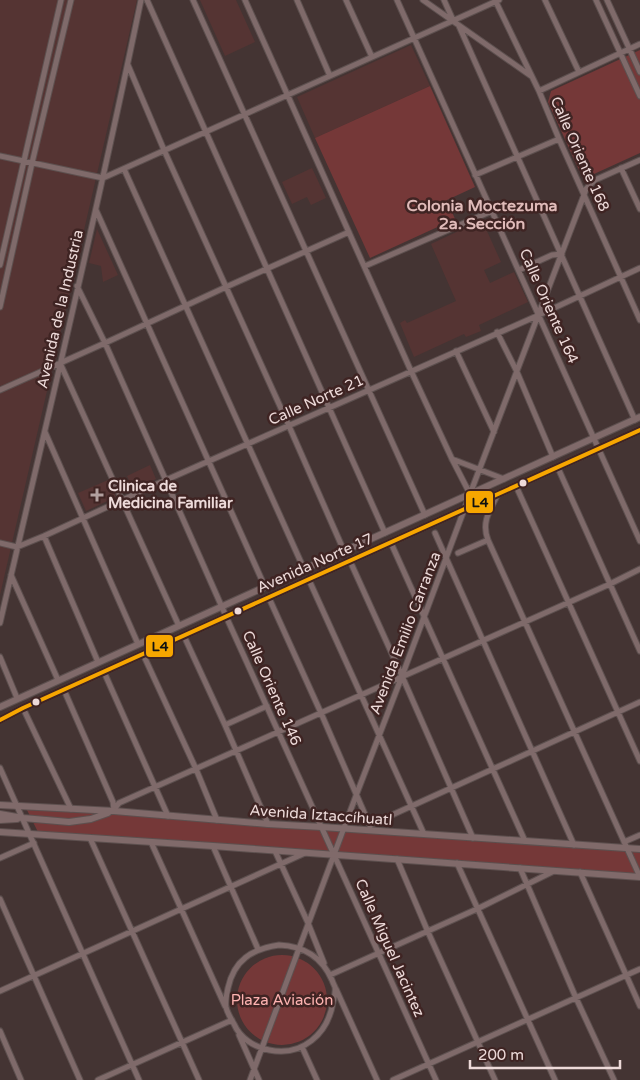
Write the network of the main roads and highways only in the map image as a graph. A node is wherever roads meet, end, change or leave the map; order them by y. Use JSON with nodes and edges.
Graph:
{"nodes":[{"id":1,"x":637,"y":419,"type":"edge"},
{"id":2,"x":640,"y":430,"type":"edge"},
{"id":3,"x":0,"y":707,"type":"edge"},
{"id":4,"x":0,"y":720,"type":"edge"},
{"id":5,"x":0,"y":805,"type":"edge"},
{"id":6,"x":114,"y":811,"type":"junction"},
{"id":7,"x":0,"y":814,"type":"edge"},
{"id":8,"x":23,"y":818,"type":"junction"},
{"id":9,"x":0,"y":820,"type":"edge"},
{"id":10,"x":0,"y":832,"type":"edge"},
{"id":11,"x":640,"y":849,"type":"edge"},
{"id":12,"x":640,"y":877,"type":"edge"}],
"edges":[{"from":1,"to":3,"type":"main road","name":"Avenida Norte 17"},
{"from":2,"to":4,"type":"main road","name":"Avenida Norte 17"},
{"from":5,"to":6,"type":"main road","name":"Avenida Iztaccíhuatl"},
{"from":6,"to":8,"type":"main road"},
{"from":6,"to":11,"type":"main road","name":"Avenida Iztaccíhuatl"},
{"from":7,"to":8,"type":"main road"},
{"from":8,"to":9,"type":"main road"},
{"from":10,"to":12,"type":"main road"}]}
